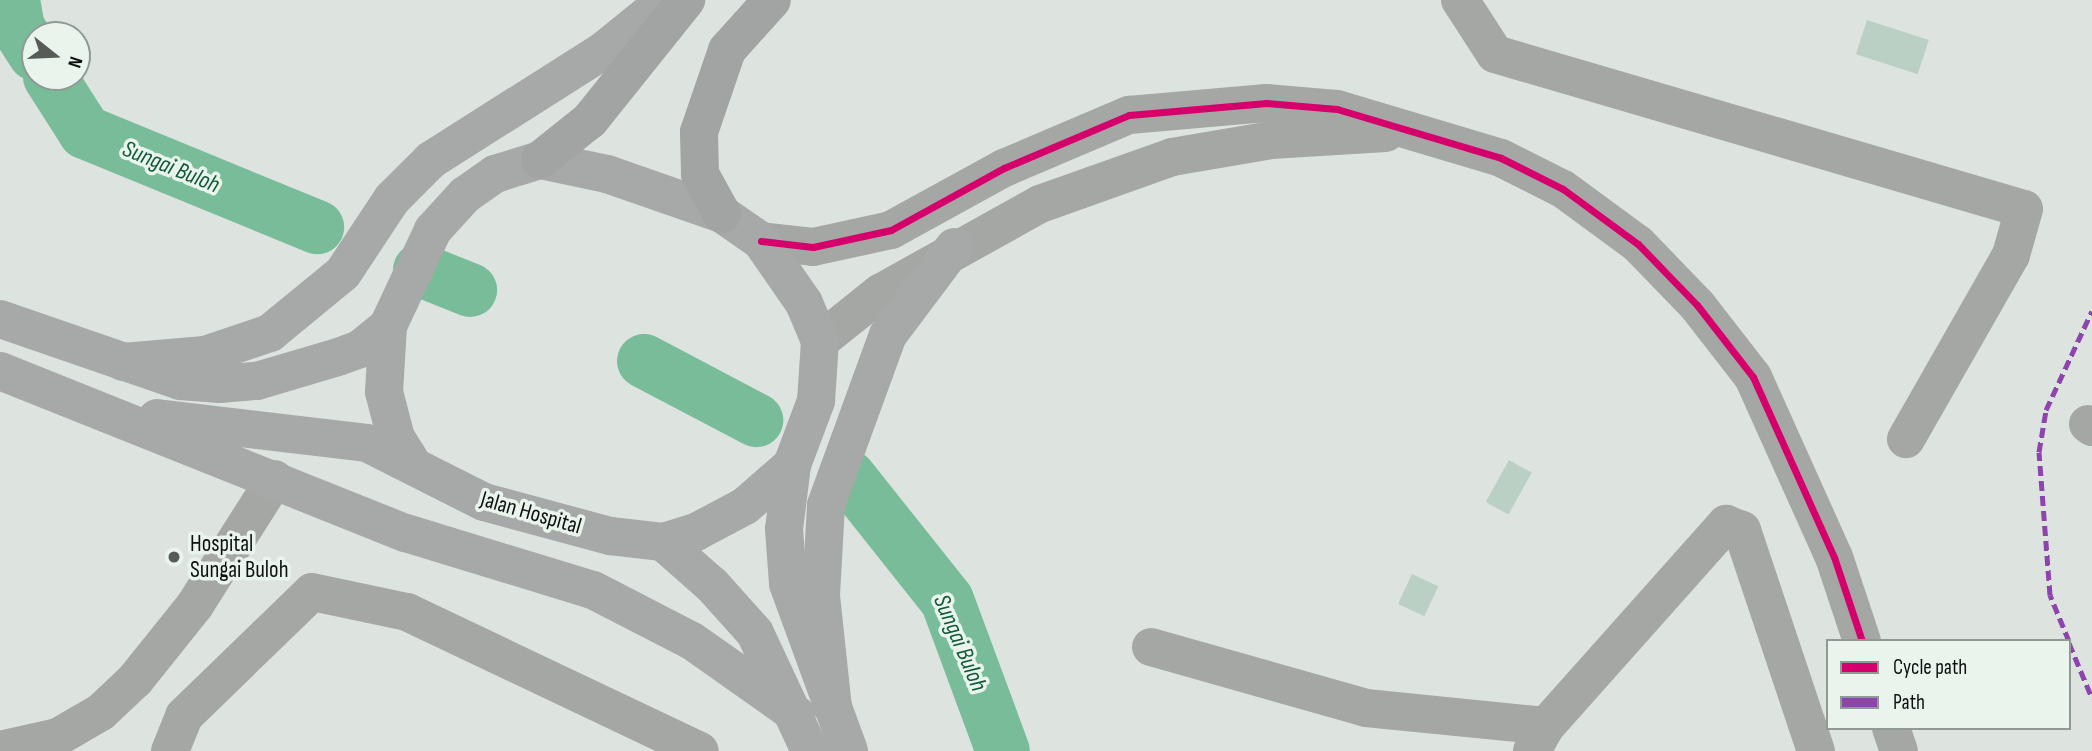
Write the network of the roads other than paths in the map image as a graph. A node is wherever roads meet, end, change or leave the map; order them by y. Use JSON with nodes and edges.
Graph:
{"nodes":[{"id":1,"x":666,"y":0,"type":"edge"},
{"id":2,"x":686,"y":0,"type":"edge"},
{"id":3,"x":772,"y":0,"type":"edge"},
{"id":4,"x":1460,"y":0,"type":"edge"},
{"id":5,"x":1409,"y":132,"type":"junction"},
{"id":6,"x":540,"y":160,"type":"junction"},
{"id":7,"x":722,"y":215,"type":"junction"},
{"id":8,"x":761,"y":241,"type":"junction"},
{"id":9,"x":954,"y":247,"type":"junction"},
{"id":10,"x":0,"y":319,"type":"edge"},
{"id":11,"x":388,"y":326,"type":"junction"},
{"id":12,"x":820,"y":341,"type":"junction"},
{"id":13,"x":122,"y":362,"type":"junction"},
{"id":14,"x":0,"y":371,"type":"edge"},
{"id":15,"x":106,"y":412,"type":"junction"},
{"id":16,"x":1906,"y":439,"type":"dead end"},
{"id":17,"x":410,"y":460,"type":"junction"},
{"id":18,"x":792,"y":465,"type":"junction"},
{"id":19,"x":275,"y":479,"type":"junction"},
{"id":20,"x":610,"y":536,"type":"junction"},
{"id":21,"x":663,"y":541,"type":"junction"},
{"id":22,"x":468,"y":551,"type":"junction"},
{"id":23,"x":1861,"y":639,"type":"edge"},
{"id":24,"x":1151,"y":647,"type":"dead end"},
{"id":25,"x":815,"y":712,"type":"junction"},
{"id":26,"x":1892,"y":730,"type":"edge"},
{"id":27,"x":1539,"y":739,"type":"edge"},
{"id":28,"x":0,"y":750,"type":"edge"},
{"id":29,"x":170,"y":751,"type":"edge"},
{"id":30,"x":700,"y":751,"type":"edge"},
{"id":31,"x":810,"y":751,"type":"edge"},
{"id":32,"x":849,"y":751,"type":"edge"},
{"id":33,"x":1816,"y":751,"type":"edge"},
{"id":34,"x":1899,"y":751,"type":"edge"}],
"edges":[{"from":1,"to":13,"type":"main road"},
{"from":2,"to":6,"type":"highway"},
{"from":3,"to":7,"type":"highway"},
{"from":4,"to":16,"type":"street"},
{"from":5,"to":8,"type":"street"},
{"from":5,"to":9,"type":"street"},
{"from":5,"to":23,"type":"street"},
{"from":6,"to":7,"type":"main road"},
{"from":6,"to":11,"type":"main road"},
{"from":7,"to":8,"type":"main road"},
{"from":8,"to":12,"type":"main road"},
{"from":9,"to":12,"type":"street"},
{"from":9,"to":25,"type":"main road"},
{"from":10,"to":13,"type":"main road"},
{"from":11,"to":13,"type":"main road"},
{"from":11,"to":17,"type":"main road"},
{"from":12,"to":18,"type":"main road"},
{"from":14,"to":15,"type":"main road","name":"Jalan Hospital"},
{"from":15,"to":17,"type":"main road","name":"Jalan Hospital"},
{"from":15,"to":19,"type":"main road","name":"Jalan Hospital"},
{"from":17,"to":20,"type":"main road","name":"Jalan Hospital"},
{"from":18,"to":21,"type":"main road"},
{"from":18,"to":25,"type":"main road"},
{"from":19,"to":22,"type":"main road","name":"Jalan Hospital"},
{"from":19,"to":28,"type":"street"},
{"from":20,"to":21,"type":"main road","name":"Jalan Hospital"},
{"from":20,"to":22,"type":"main road"},
{"from":21,"to":25,"type":"main road"},
{"from":22,"to":25,"type":"main road","name":"Jalan Hospital"},
{"from":24,"to":27,"type":"street"},
{"from":25,"to":31,"type":"main road"},
{"from":25,"to":32,"type":"main road"},
{"from":26,"to":34,"type":"street"},
{"from":27,"to":33,"type":"street"},
{"from":29,"to":30,"type":"street"}]}
